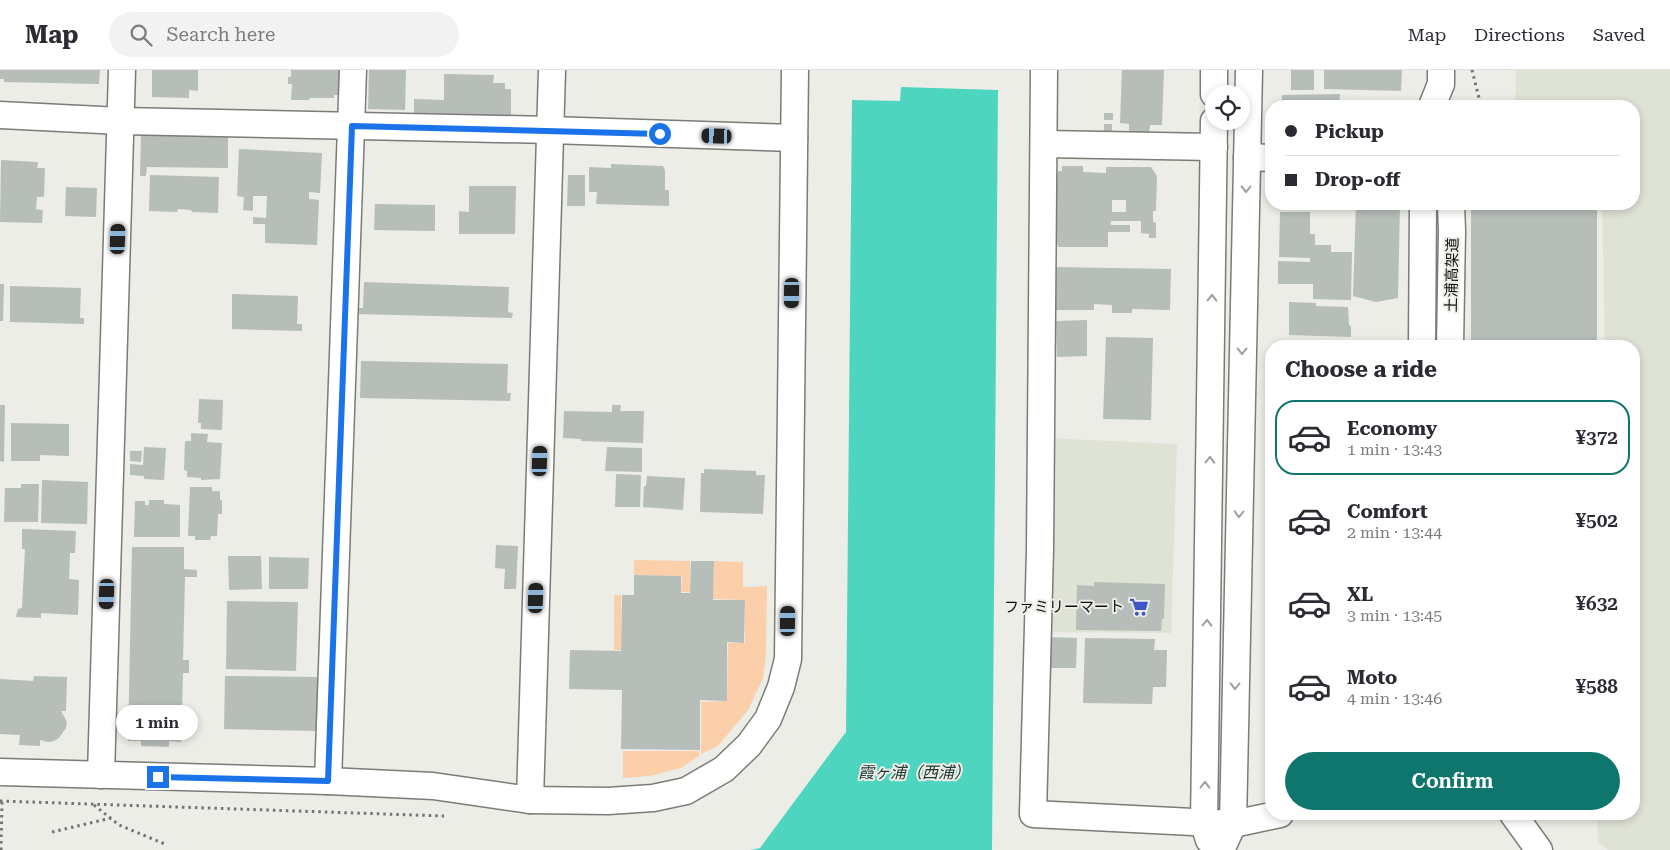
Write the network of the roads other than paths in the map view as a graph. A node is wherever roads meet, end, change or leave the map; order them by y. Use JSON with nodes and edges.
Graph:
{"nodes":[{"id":1,"x":122,"y":70,"type":"edge"},
{"id":2,"x":353,"y":70,"type":"edge"},
{"id":3,"x":552,"y":70,"type":"edge"},
{"id":4,"x":795,"y":70,"type":"edge"},
{"id":5,"x":1044,"y":70,"type":"edge"},
{"id":6,"x":1214,"y":70,"type":"edge"},
{"id":7,"x":1249,"y":70,"type":"edge"},
{"id":8,"x":1214,"y":85,"type":"edge"},
{"id":9,"x":0,"y":115,"type":"edge"},
{"id":10,"x":121,"y":121,"type":"junction"},
{"id":11,"x":352,"y":126,"type":"junction"},
{"id":12,"x":550,"y":130,"type":"junction"},
{"id":13,"x":1214,"y":130,"type":"edge"},
{"id":14,"x":794,"y":138,"type":"junction"},
{"id":15,"x":1044,"y":144,"type":"junction"},
{"id":16,"x":1214,"y":147,"type":"junction"},
{"id":17,"x":1259,"y":158,"type":"edge"},
{"id":18,"x":1423,"y":210,"type":"edge"},
{"id":19,"x":1451,"y":210,"type":"edge"},
{"id":20,"x":1422,"y":340,"type":"edge"},
{"id":21,"x":1450,"y":340,"type":"edge"},
{"id":22,"x":0,"y":772,"type":"edge"},
{"id":23,"x":102,"y":776,"type":"junction"},
{"id":24,"x":328,"y":781,"type":"junction"},
{"id":25,"x":530,"y":800,"type":"junction"},
{"id":26,"x":1265,"y":817,"type":"edge"},
{"id":27,"x":1517,"y":820,"type":"edge"},
{"id":28,"x":1204,"y":824,"type":"junction"},
{"id":29,"x":1232,"y":824,"type":"junction"},
{"id":30,"x":1213,"y":850,"type":"edge"},
{"id":31,"x":1221,"y":850,"type":"edge"},
{"id":32,"x":1539,"y":850,"type":"edge"}],
"edges":[{"from":1,"to":10,"type":"street"},
{"from":2,"to":11,"type":"street"},
{"from":3,"to":12,"type":"street"},
{"from":4,"to":14,"type":"street"},
{"from":5,"to":15,"type":"street"},
{"from":6,"to":8,"type":"street"},
{"from":7,"to":17,"type":"street"},
{"from":9,"to":10,"type":"street"},
{"from":10,"to":11,"type":"street"},
{"from":10,"to":23,"type":"street"},
{"from":11,"to":12,"type":"street"},
{"from":11,"to":24,"type":"street"},
{"from":12,"to":14,"type":"street"},
{"from":12,"to":25,"type":"street"},
{"from":13,"to":16,"type":"street"},
{"from":14,"to":25,"type":"street"},
{"from":15,"to":16,"type":"street"},
{"from":15,"to":28,"type":"street"},
{"from":28,"to":16,"type":"street","one_way":true},
{"from":17,"to":29,"type":"street","one_way":true},
{"from":18,"to":20,"type":"street"},
{"from":19,"to":21,"type":"street","name":"土浦高架道"},
{"from":22,"to":23,"type":"street"},
{"from":23,"to":24,"type":"street"},
{"from":24,"to":25,"type":"street"},
{"from":26,"to":29,"type":"street"},
{"from":27,"to":32,"type":"street"},
{"from":28,"to":29,"type":"street"},
{"from":28,"to":30,"type":"street"},
{"from":29,"to":31,"type":"street"}]}
